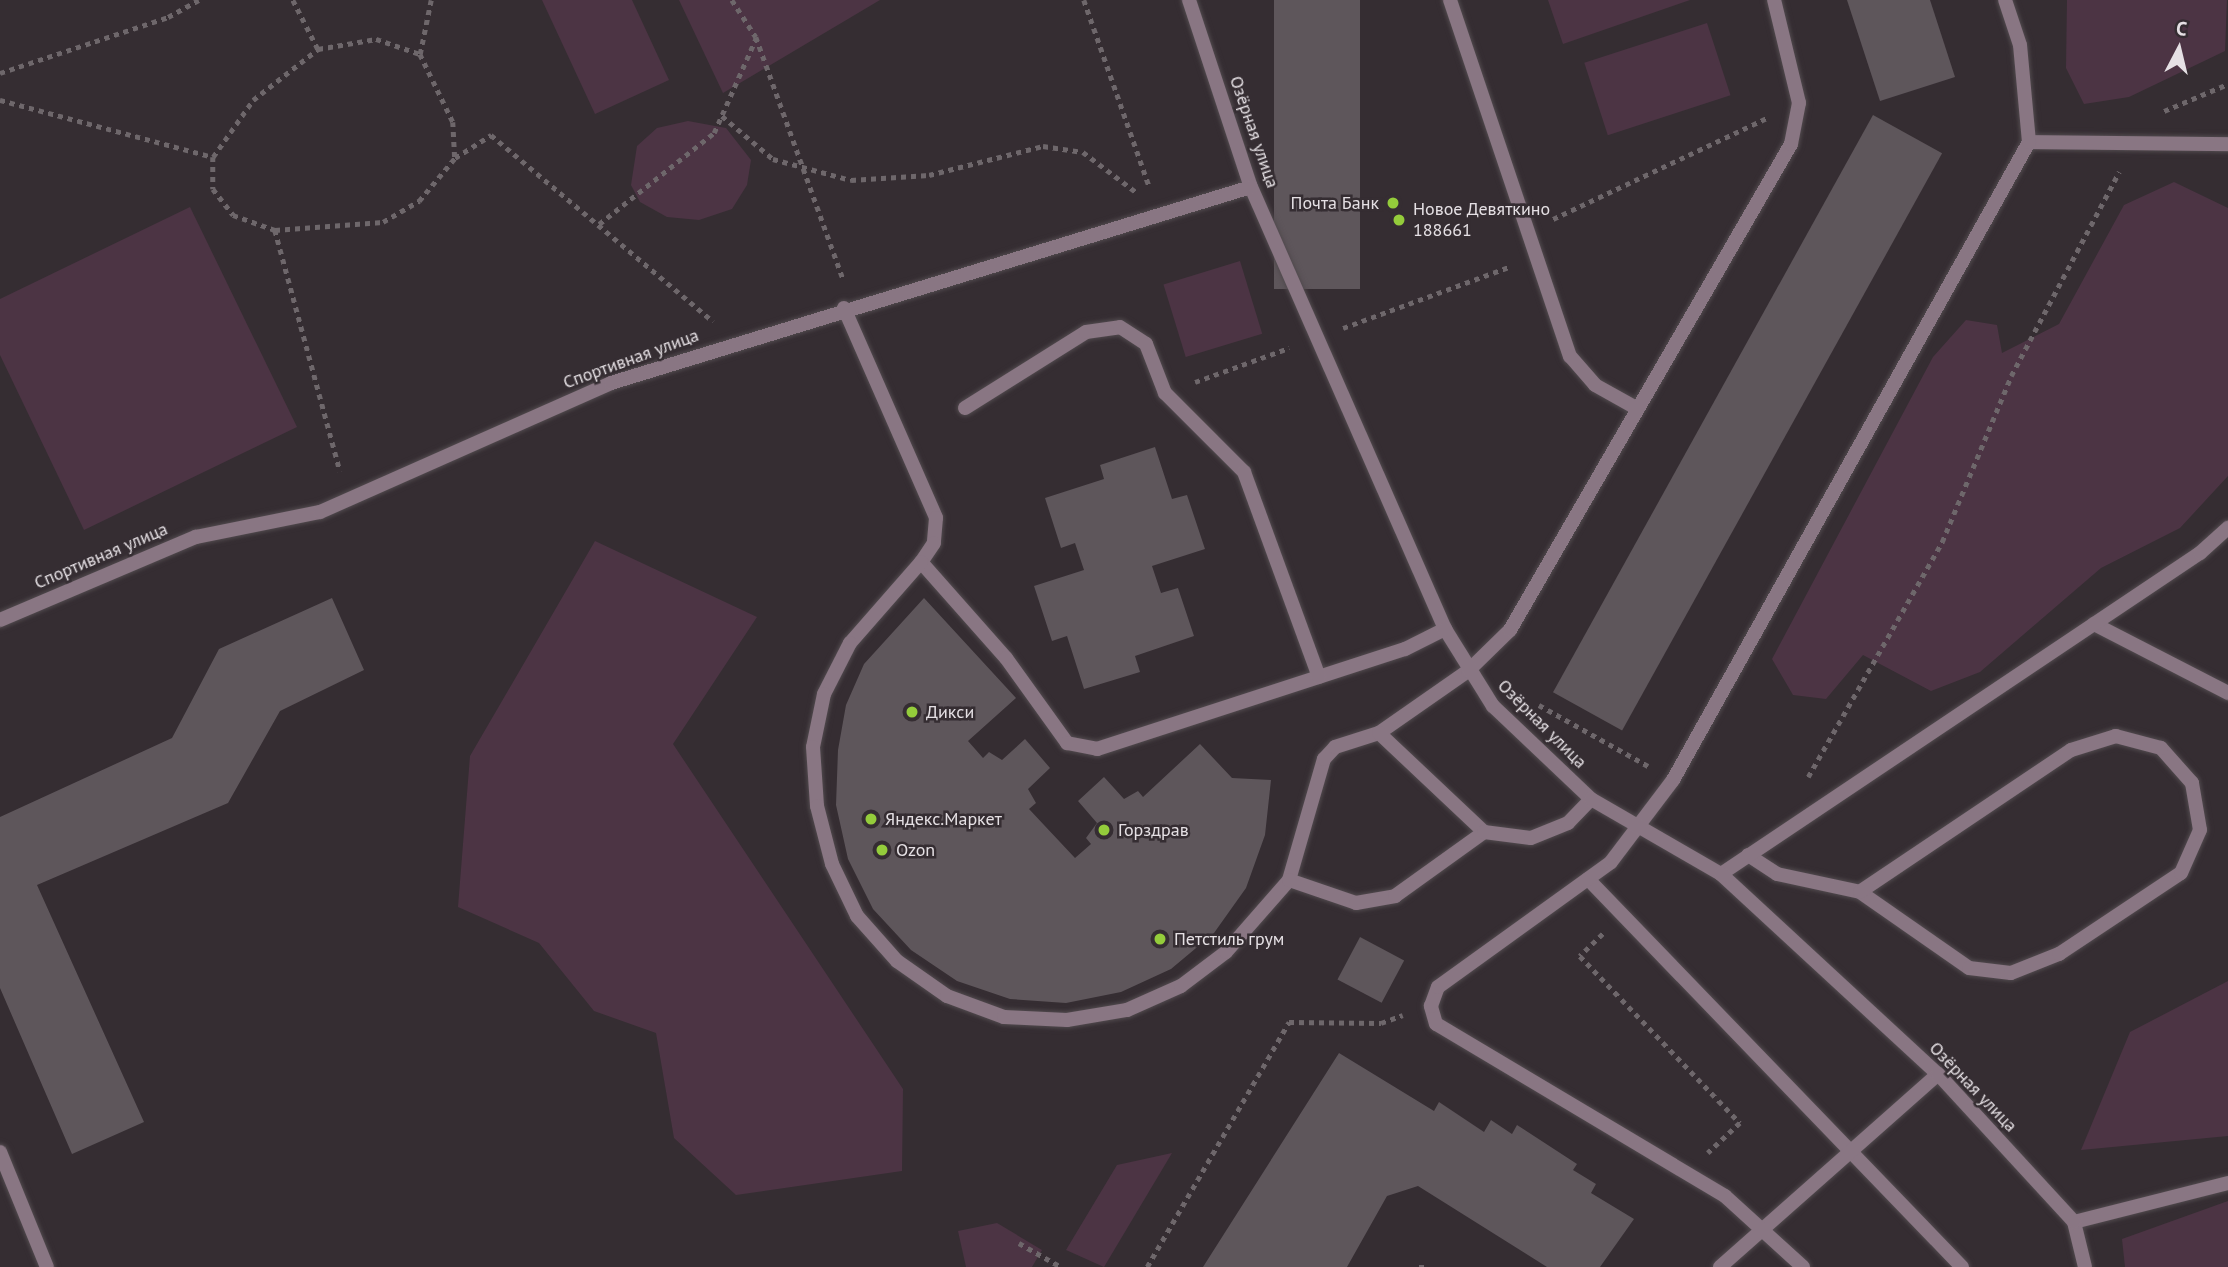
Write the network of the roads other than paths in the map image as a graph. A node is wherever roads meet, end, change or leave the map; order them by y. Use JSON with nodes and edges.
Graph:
{"nodes":[{"id":1,"x":1189,"y":0,"type":"edge"},
{"id":2,"x":1450,"y":0,"type":"edge"},
{"id":3,"x":1774,"y":0,"type":"edge"},
{"id":4,"x":2005,"y":0,"type":"edge"},
{"id":5,"x":2029,"y":142,"type":"junction"},
{"id":6,"x":2228,"y":144,"type":"edge"},
{"id":7,"x":1251,"y":187,"type":"junction"},
{"id":8,"x":848,"y":306,"type":"junction"},
{"id":9,"x":965,"y":408,"type":"dead end"},
{"id":10,"x":1638,"y":409,"type":"junction"},
{"id":11,"x":2228,"y":528,"type":"edge"},
{"id":12,"x":921,"y":562,"type":"junction"},
{"id":13,"x":0,"y":620,"type":"edge"},
{"id":14,"x":2094,"y":624,"type":"junction"},
{"id":15,"x":1445,"y":629,"type":"junction"},
{"id":16,"x":1468,"y":671,"type":"junction"},
{"id":17,"x":1319,"y":677,"type":"junction"},
{"id":18,"x":2228,"y":693,"type":"edge"},
{"id":19,"x":1378,"y":733,"type":"junction"},
{"id":20,"x":1591,"y":799,"type":"junction"},
{"id":21,"x":1640,"y":828,"type":"junction"},
{"id":22,"x":1484,"y":832,"type":"junction"},
{"id":23,"x":1748,"y":855,"type":"junction"},
{"id":24,"x":1721,"y":874,"type":"junction"},
{"id":25,"x":1588,"y":879,"type":"junction"},
{"id":26,"x":1289,"y":880,"type":"junction"},
{"id":27,"x":1860,"y":892,"type":"junction"},
{"id":28,"x":1937,"y":1074,"type":"junction"},
{"id":29,"x":0,"y":1152,"type":"edge"},
{"id":30,"x":1851,"y":1152,"type":"junction"},
{"id":31,"x":2228,"y":1183,"type":"edge"},
{"id":32,"x":2074,"y":1222,"type":"junction"},
{"id":33,"x":1765,"y":1227,"type":"junction"},
{"id":34,"x":47,"y":1267,"type":"edge"},
{"id":35,"x":1720,"y":1267,"type":"edge"},
{"id":36,"x":1803,"y":1267,"type":"edge"},
{"id":37,"x":1962,"y":1267,"type":"edge"},
{"id":38,"x":2085,"y":1267,"type":"edge"}],
"edges":[{"from":1,"to":7,"type":"street","name":"Озёрная улица"},
{"from":2,"to":10,"type":"street"},
{"from":3,"to":10,"type":"street"},
{"from":4,"to":5,"type":"street"},
{"from":5,"to":6,"type":"street"},
{"from":5,"to":21,"type":"street"},
{"from":7,"to":8,"type":"street","name":"Спортивная улица"},
{"from":7,"to":15,"type":"street","name":"Озёрная улица"},
{"from":8,"to":12,"type":"street"},
{"from":8,"to":13,"type":"street","name":"Спортивная улица"},
{"from":9,"to":17,"type":"street"},
{"from":10,"to":16,"type":"street"},
{"from":11,"to":14,"type":"street"},
{"from":12,"to":17,"type":"street"},
{"from":12,"to":26,"type":"street"},
{"from":14,"to":18,"type":"street"},
{"from":14,"to":23,"type":"street"},
{"from":15,"to":16,"type":"street","name":"Озёрная улица"},
{"from":15,"to":17,"type":"street"},
{"from":16,"to":19,"type":"street"},
{"from":16,"to":20,"type":"street","name":"Озёрная улица"},
{"from":19,"to":22,"type":"street"},
{"from":19,"to":26,"type":"street"},
{"from":20,"to":21,"type":"street","name":"Озёрная улица"},
{"from":20,"to":22,"type":"street"},
{"from":21,"to":24,"type":"street","name":"Озёрная улица"},
{"from":21,"to":25,"type":"street"},
{"from":22,"to":26,"type":"street"},
{"from":23,"to":24,"type":"street"},
{"from":23,"to":27,"type":"street"},
{"from":24,"to":28,"type":"street","name":"Озёрная улица"},
{"from":25,"to":30,"type":"street"},
{"from":25,"to":33,"type":"street"},
{"from":27,"to":27,"type":"street"},
{"from":28,"to":30,"type":"street"},
{"from":28,"to":32,"type":"street","name":"Озёрная улица"},
{"from":29,"to":34,"type":"street"},
{"from":30,"to":33,"type":"street"},
{"from":30,"to":37,"type":"street"},
{"from":31,"to":32,"type":"street"},
{"from":32,"to":38,"type":"street"},
{"from":33,"to":35,"type":"street"},
{"from":33,"to":36,"type":"street"}]}
